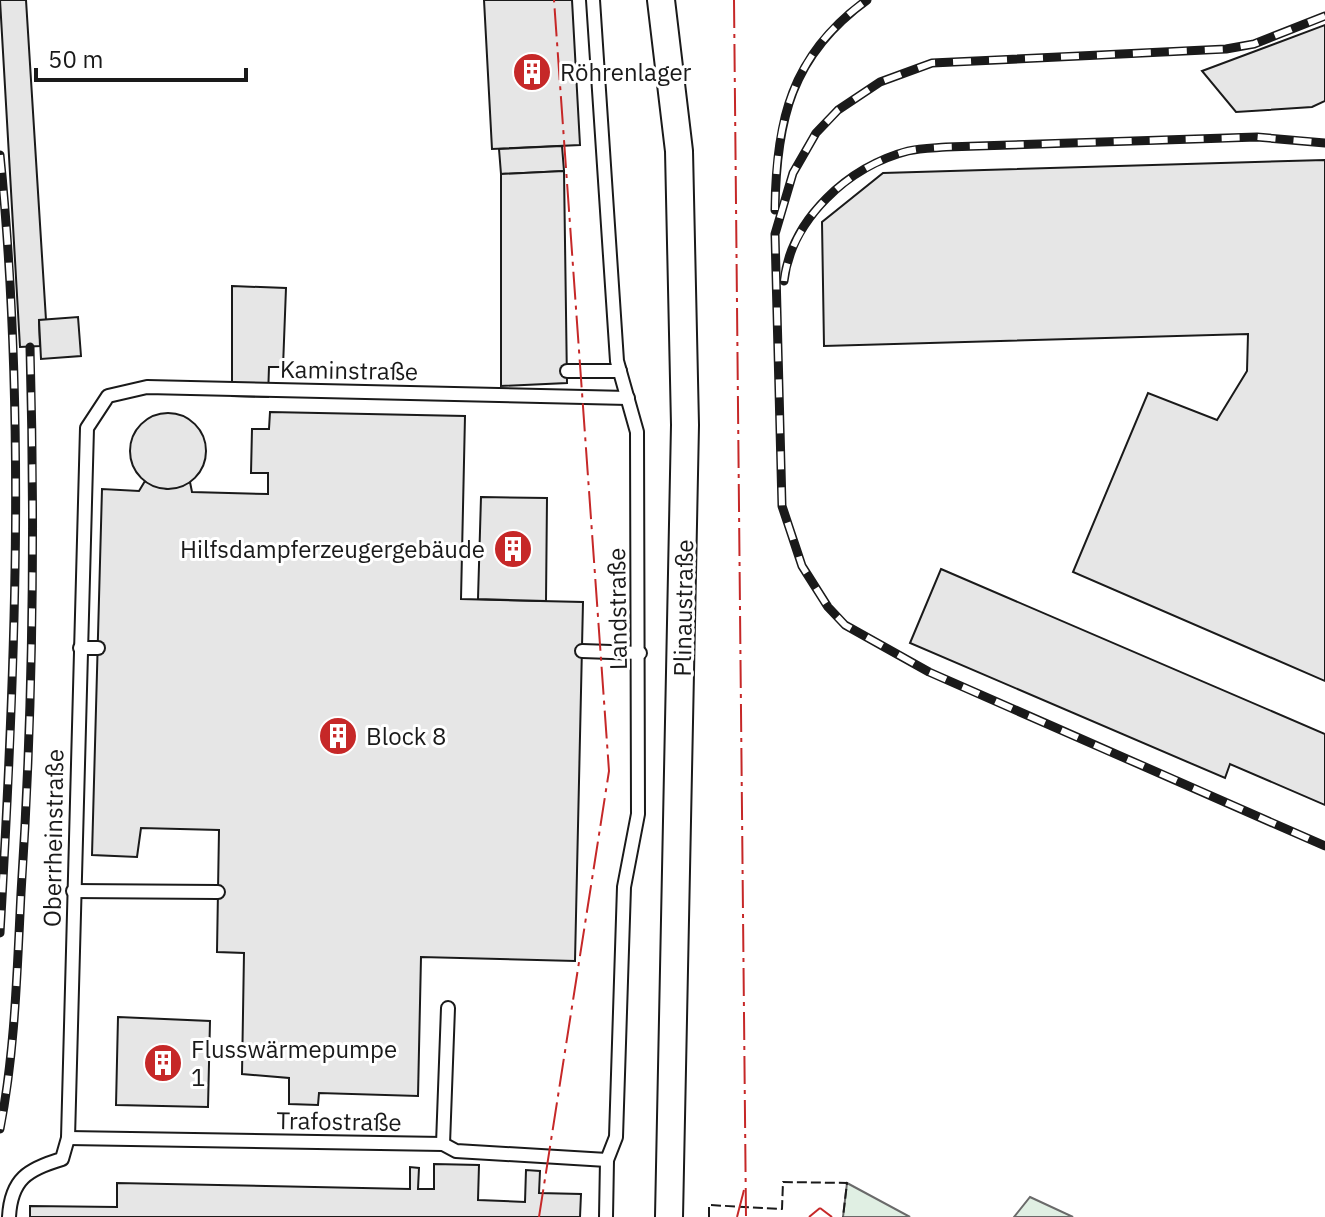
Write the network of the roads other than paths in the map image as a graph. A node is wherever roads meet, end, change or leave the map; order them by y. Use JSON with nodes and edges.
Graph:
{"nodes":[{"id":1,"x":593,"y":0,"type":"edge"},
{"id":2,"x":661,"y":0,"type":"edge"},
{"id":3,"x":567,"y":371,"type":"dead end"},
{"id":4,"x":620,"y":371,"type":"junction"},
{"id":5,"x":628,"y":398,"type":"junction"},
{"id":6,"x":87,"y":428,"type":"joint"},
{"id":7,"x":80,"y":648,"type":"junction"},
{"id":8,"x":98,"y":648,"type":"dead end"},
{"id":9,"x":582,"y":651,"type":"dead end"},
{"id":10,"x":640,"y":653,"type":"junction"},
{"id":11,"x":73,"y":891,"type":"junction"},
{"id":12,"x":218,"y":892,"type":"dead end"},
{"id":13,"x":448,"y":1008,"type":"dead end"},
{"id":14,"x":68,"y":1138,"type":"junction"},
{"id":15,"x":443,"y":1144,"type":"junction"},
{"id":16,"x":607,"y":1160,"type":"junction"},
{"id":17,"x":9,"y":1217,"type":"edge"},
{"id":18,"x":606,"y":1217,"type":"edge"},
{"id":19,"x":669,"y":1217,"type":"edge"}],
"edges":[{"from":1,"to":4,"type":"lane","name":"Landstraße"},
{"from":2,"to":19,"type":"street","name":"Plinaustraße"},
{"from":3,"to":4,"type":"lane"},
{"from":4,"to":5,"type":"lane","name":"Landstraße"},
{"from":5,"to":6,"type":"lane","name":"Kaminstraße"},
{"from":5,"to":10,"type":"lane","name":"Landstraße"},
{"from":6,"to":7,"type":"lane","name":"Oberrheinstraße"},
{"from":7,"to":8,"type":"lane"},
{"from":7,"to":11,"type":"lane","name":"Oberrheinstraße"},
{"from":9,"to":10,"type":"lane"},
{"from":10,"to":16,"type":"lane","name":"Landstraße"},
{"from":11,"to":12,"type":"lane"},
{"from":11,"to":14,"type":"lane","name":"Oberrheinstraße"},
{"from":13,"to":15,"type":"lane"},
{"from":14,"to":15,"type":"lane","name":"Trafostraße"},
{"from":14,"to":17,"type":"lane"},
{"from":15,"to":16,"type":"lane","name":"Trafostraße"},
{"from":16,"to":18,"type":"lane","name":"Landstraße"}]}
